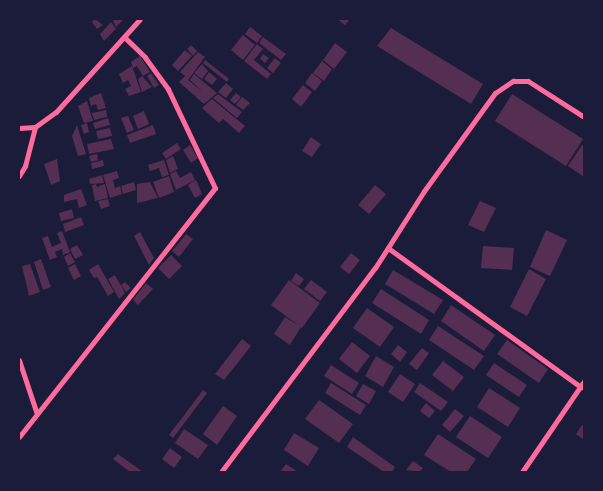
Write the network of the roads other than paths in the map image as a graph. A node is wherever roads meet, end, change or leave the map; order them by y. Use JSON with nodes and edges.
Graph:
{"nodes":[{"id":1,"x":140,"y":19,"type":"edge"},
{"id":2,"x":124,"y":37,"type":"junction"},
{"id":3,"x":584,"y":117,"type":"edge"},
{"id":4,"x":35,"y":127,"type":"junction"},
{"id":5,"x":19,"y":128,"type":"edge"},
{"id":6,"x":19,"y":176,"type":"edge"},
{"id":7,"x":388,"y":248,"type":"junction"},
{"id":8,"x":19,"y":360,"type":"edge"},
{"id":9,"x":584,"y":381,"type":"edge"},
{"id":10,"x":581,"y":386,"type":"junction"},
{"id":11,"x":38,"y":414,"type":"junction"},
{"id":12,"x":19,"y":437,"type":"edge"},
{"id":13,"x":221,"y":472,"type":"edge"},
{"id":14,"x":522,"y":472,"type":"edge"}],
"edges":[{"from":1,"to":2,"type":"street"},
{"from":2,"to":4,"type":"street"},
{"from":2,"to":11,"type":"street"},
{"from":3,"to":7,"type":"street"},
{"from":4,"to":5,"type":"street"},
{"from":4,"to":6,"type":"street"},
{"from":7,"to":10,"type":"street"},
{"from":7,"to":13,"type":"street"},
{"from":8,"to":11,"type":"street"},
{"from":9,"to":10,"type":"street"},
{"from":10,"to":14,"type":"street"},
{"from":11,"to":12,"type":"street"}]}
